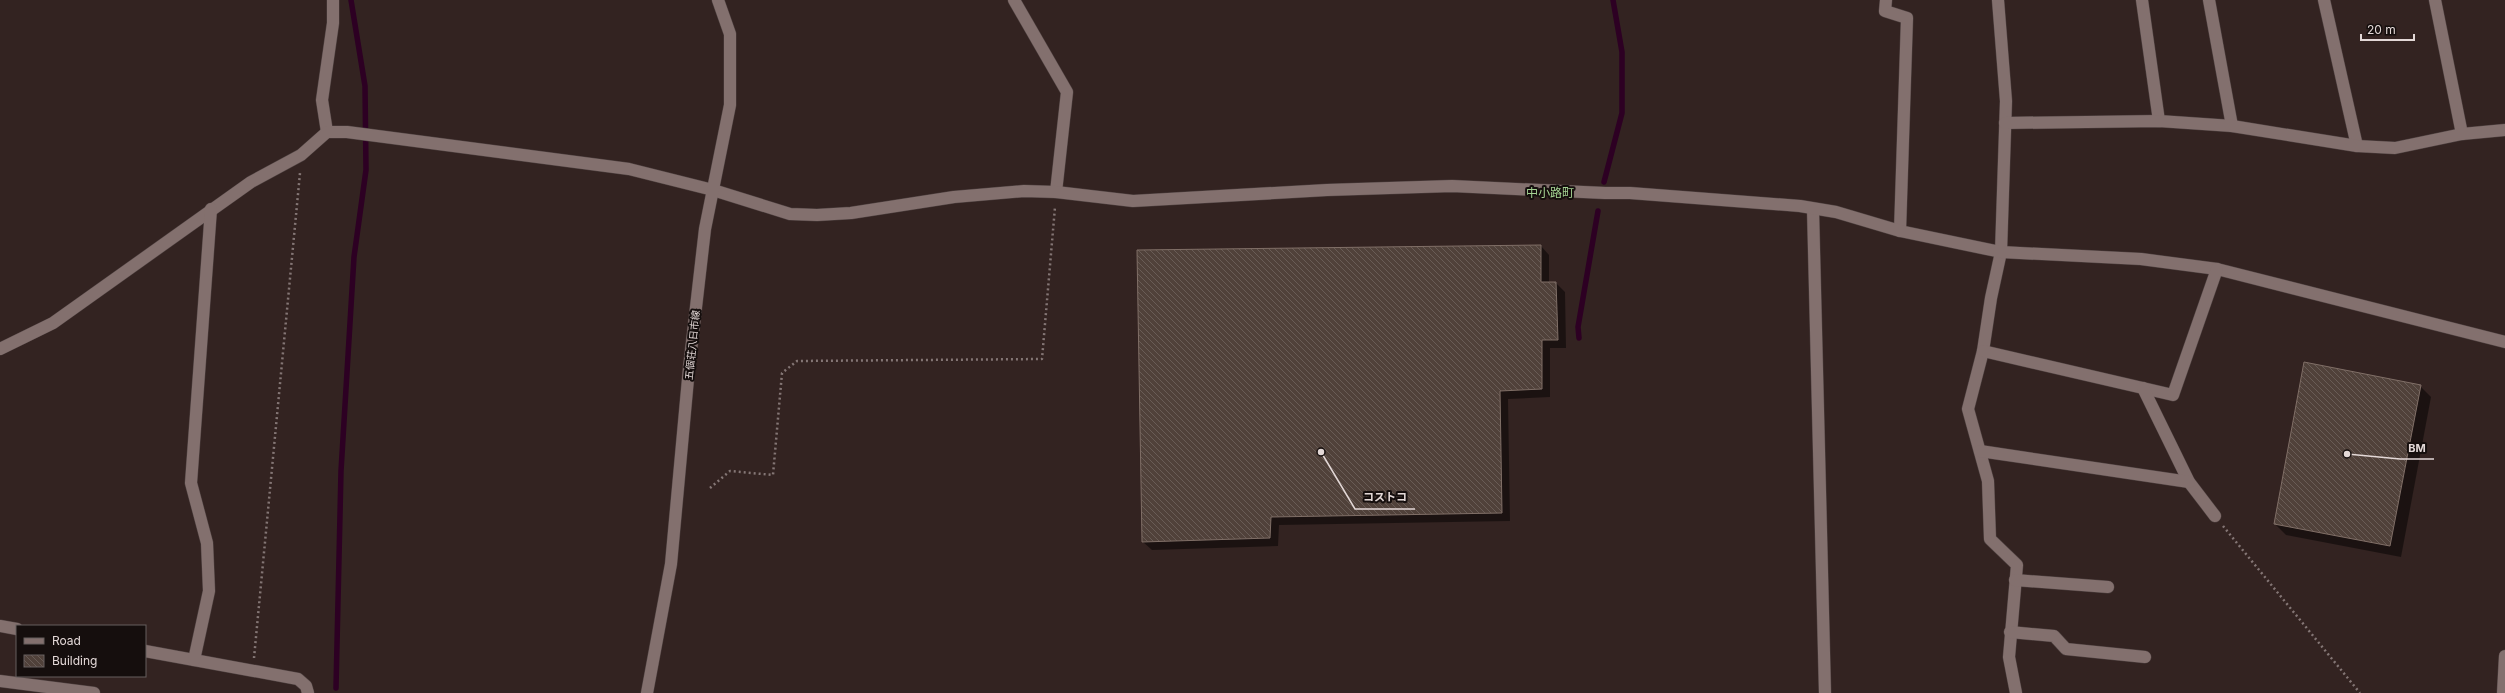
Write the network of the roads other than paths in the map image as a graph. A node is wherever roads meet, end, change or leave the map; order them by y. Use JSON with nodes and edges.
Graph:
{"nodes":[{"id":1,"x":332,"y":0,"type":"edge"},
{"id":2,"x":718,"y":0,"type":"edge"},
{"id":3,"x":1014,"y":0,"type":"edge"},
{"id":4,"x":1886,"y":0,"type":"edge"},
{"id":5,"x":1998,"y":0,"type":"edge"},
{"id":6,"x":2142,"y":0,"type":"edge"},
{"id":7,"x":2208,"y":0,"type":"edge"},
{"id":8,"x":2324,"y":0,"type":"edge"},
{"id":9,"x":2435,"y":0,"type":"edge"},
{"id":10,"x":2158,"y":121,"type":"junction"},
{"id":11,"x":2005,"y":122,"type":"junction"},
{"id":12,"x":2232,"y":126,"type":"junction"},
{"id":13,"x":2505,"y":130,"type":"edge"},
{"id":14,"x":327,"y":132,"type":"junction"},
{"id":15,"x":2462,"y":134,"type":"junction"},
{"id":16,"x":2357,"y":146,"type":"junction"},
{"id":17,"x":713,"y":190,"type":"junction"},
{"id":18,"x":1056,"y":192,"type":"junction"},
{"id":19,"x":1813,"y":209,"type":"junction"},
{"id":20,"x":211,"y":210,"type":"junction"},
{"id":21,"x":1900,"y":231,"type":"junction"},
{"id":22,"x":2001,"y":252,"type":"junction"},
{"id":23,"x":2217,"y":269,"type":"junction"},
{"id":24,"x":2505,"y":342,"type":"edge"},
{"id":25,"x":0,"y":349,"type":"edge"},
{"id":26,"x":1983,"y":351,"type":"junction"},
{"id":27,"x":2143,"y":388,"type":"junction"},
{"id":28,"x":1980,"y":451,"type":"junction"},
{"id":29,"x":2189,"y":482,"type":"junction"},
{"id":30,"x":2215,"y":516,"type":"road end"},
{"id":31,"x":2015,"y":580,"type":"junction"},
{"id":32,"x":2108,"y":587,"type":"dead end"},
{"id":33,"x":0,"y":626,"type":"edge"},
{"id":34,"x":16,"y":629,"type":"edge"},
{"id":35,"x":2010,"y":632,"type":"junction"},
{"id":36,"x":146,"y":651,"type":"edge"},
{"id":37,"x":2505,"y":656,"type":"edge"},
{"id":38,"x":2145,"y":657,"type":"dead end"},
{"id":39,"x":194,"y":660,"type":"junction"},
{"id":40,"x":0,"y":681,"type":"edge"},
{"id":41,"x":94,"y":693,"type":"edge"},
{"id":42,"x":308,"y":693,"type":"edge"},
{"id":43,"x":648,"y":693,"type":"edge"},
{"id":44,"x":1825,"y":693,"type":"edge"},
{"id":45,"x":2016,"y":693,"type":"edge"},
{"id":46,"x":2503,"y":693,"type":"edge"}],
"edges":[{"from":1,"to":14,"type":"street"},
{"from":2,"to":17,"type":"street","name":"五個荘八日市線"},
{"from":3,"to":18,"type":"street"},
{"from":4,"to":21,"type":"street"},
{"from":5,"to":11,"type":"street"},
{"from":6,"to":10,"type":"street"},
{"from":7,"to":12,"type":"street"},
{"from":8,"to":16,"type":"street"},
{"from":9,"to":15,"type":"street"},
{"from":10,"to":11,"type":"street"},
{"from":10,"to":12,"type":"street"},
{"from":11,"to":22,"type":"street"},
{"from":12,"to":16,"type":"street"},
{"from":13,"to":15,"type":"street"},
{"from":14,"to":17,"type":"street"},
{"from":14,"to":20,"type":"street"},
{"from":15,"to":16,"type":"street"},
{"from":17,"to":18,"type":"street"},
{"from":17,"to":43,"type":"street","name":"五個荘八日市線"},
{"from":18,"to":19,"type":"street"},
{"from":19,"to":21,"type":"street"},
{"from":19,"to":44,"type":"street"},
{"from":20,"to":25,"type":"street"},
{"from":20,"to":39,"type":"street"},
{"from":21,"to":22,"type":"street"},
{"from":22,"to":23,"type":"street"},
{"from":22,"to":26,"type":"street"},
{"from":23,"to":24,"type":"street"},
{"from":23,"to":27,"type":"street"},
{"from":26,"to":27,"type":"street"},
{"from":26,"to":28,"type":"street"},
{"from":27,"to":29,"type":"street"},
{"from":28,"to":29,"type":"street"},
{"from":28,"to":31,"type":"street"},
{"from":29,"to":30,"type":"street"},
{"from":31,"to":32,"type":"street"},
{"from":31,"to":35,"type":"street"},
{"from":33,"to":34,"type":"street"},
{"from":35,"to":38,"type":"street"},
{"from":35,"to":45,"type":"street"},
{"from":36,"to":39,"type":"street"},
{"from":37,"to":46,"type":"street"},
{"from":39,"to":42,"type":"street"},
{"from":40,"to":41,"type":"street"}]}
